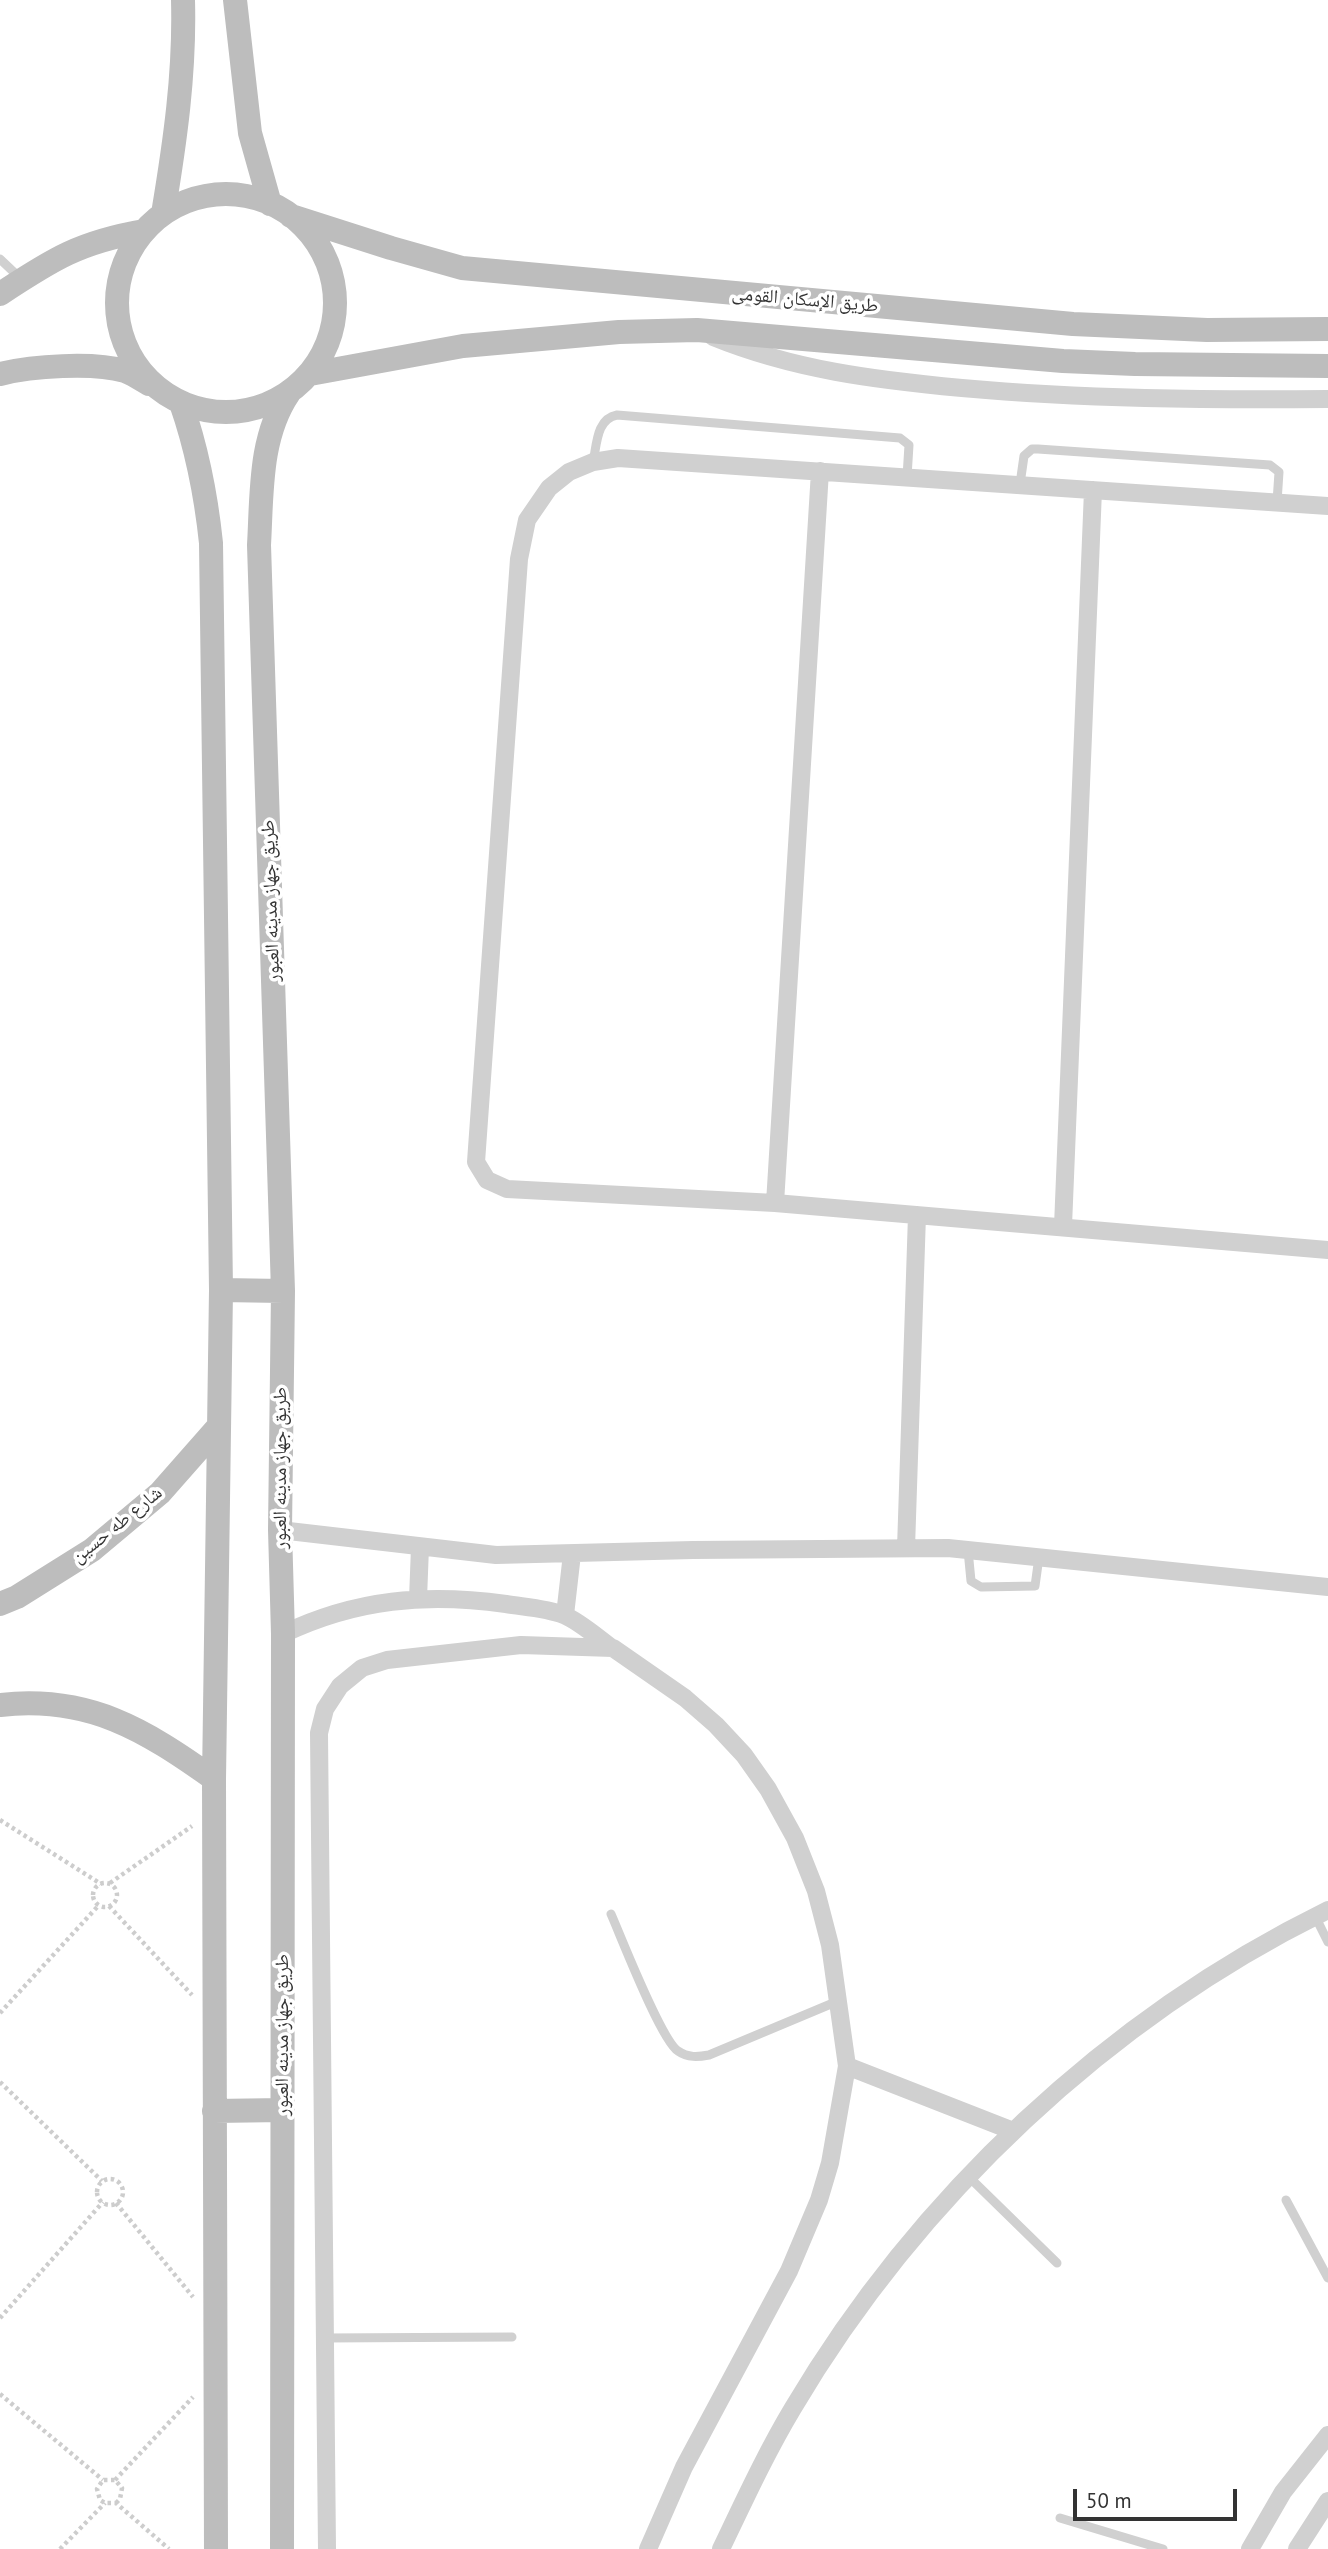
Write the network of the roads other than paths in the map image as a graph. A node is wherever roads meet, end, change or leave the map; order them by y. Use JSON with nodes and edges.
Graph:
{"nodes":[{"id":1,"x":183,"y":0,"type":"edge"},
{"id":2,"x":235,"y":0,"type":"edge"},
{"id":3,"x":281,"y":210,"type":"junction"},
{"id":4,"x":163,"y":214,"type":"junction"},
{"id":5,"x":144,"y":231,"type":"junction"},
{"id":6,"x":0,"y":259,"type":"edge"},
{"id":7,"x":22,"y":279,"type":"junction"},
{"id":8,"x":0,"y":294,"type":"edge"},
{"id":9,"x":1328,"y":329,"type":"edge"},
{"id":10,"x":697,"y":330,"type":"junction"},
{"id":11,"x":1328,"y":366,"type":"edge"},
{"id":12,"x":0,"y":374,"type":"edge"},
{"id":13,"x":310,"y":374,"type":"junction"},
{"id":14,"x":160,"y":390,"type":"junction"},
{"id":15,"x":289,"y":393,"type":"junction"},
{"id":16,"x":1328,"y":399,"type":"edge"},
{"id":17,"x":181,"y":403,"type":"junction"},
{"id":18,"x":593,"y":462,"type":"junction"},
{"id":19,"x":820,"y":471,"type":"junction"},
{"id":20,"x":907,"y":477,"type":"junction"},
{"id":21,"x":1020,"y":484,"type":"junction"},
{"id":22,"x":1093,"y":490,"type":"junction"},
{"id":23,"x":1277,"y":502,"type":"junction"},
{"id":24,"x":1328,"y":506,"type":"edge"},
{"id":25,"x":775,"y":1203,"type":"junction"},
{"id":26,"x":917,"y":1214,"type":"junction"},
{"id":27,"x":1063,"y":1226,"type":"junction"},
{"id":28,"x":1328,"y":1250,"type":"edge"},
{"id":29,"x":221,"y":1290,"type":"junction"},
{"id":30,"x":283,"y":1291,"type":"junction"},
{"id":31,"x":219,"y":1426,"type":"junction"},
{"id":32,"x":280,"y":1530,"type":"junction"},
{"id":33,"x":420,"y":1547,"type":"junction"},
{"id":34,"x":906,"y":1548,"type":"junction"},
{"id":35,"x":968,"y":1550,"type":"junction"},
{"id":36,"x":572,"y":1554,"type":"junction"},
{"id":37,"x":1039,"y":1557,"type":"junction"},
{"id":38,"x":1328,"y":1587,"type":"edge"},
{"id":39,"x":418,"y":1599,"type":"junction"},
{"id":40,"x":0,"y":1604,"type":"edge"},
{"id":41,"x":565,"y":1615,"type":"junction"},
{"id":42,"x":283,"y":1634,"type":"junction"},
{"id":43,"x":613,"y":1648,"type":"junction"},
{"id":44,"x":0,"y":1705,"type":"edge"},
{"id":45,"x":214,"y":1779,"type":"junction"},
{"id":46,"x":1322,"y":1913,"type":"edge"},
{"id":47,"x":611,"y":1914,"type":"dead end"},
{"id":48,"x":1328,"y":1942,"type":"edge"},
{"id":49,"x":838,"y":2001,"type":"junction"},
{"id":50,"x":847,"y":2066,"type":"junction"},
{"id":51,"x":283,"y":2110,"type":"junction"},
{"id":52,"x":214,"y":2111,"type":"junction"},
{"id":53,"x":1013,"y":2131,"type":"junction"},
{"id":54,"x":970,"y":2178,"type":"junction"},
{"id":55,"x":1286,"y":2200,"type":"dead end"},
{"id":56,"x":1057,"y":2263,"type":"dead end"},
{"id":57,"x":1328,"y":2278,"type":"edge"},
{"id":58,"x":512,"y":2337,"type":"dead end"},
{"id":59,"x":324,"y":2338,"type":"junction"},
{"id":60,"x":1328,"y":2435,"type":"edge"},
{"id":61,"x":1328,"y":2501,"type":"edge"},
{"id":62,"x":1060,"y":2518,"type":"dead end"},
{"id":63,"x":216,"y":2549,"type":"edge"},
{"id":64,"x":282,"y":2549,"type":"edge"},
{"id":65,"x":327,"y":2549,"type":"edge"},
{"id":66,"x":648,"y":2549,"type":"edge"},
{"id":67,"x":721,"y":2549,"type":"edge"},
{"id":68,"x":1163,"y":2549,"type":"edge"},
{"id":69,"x":1250,"y":2549,"type":"edge"},
{"id":70,"x":1297,"y":2549,"type":"edge"}],
"edges":[{"from":1,"to":4,"type":"main road"},
{"from":2,"to":3,"type":"main road"},
{"from":3,"to":4,"type":"main road"},
{"from":3,"to":9,"type":"main road","name":"طريق الإسكان القومى"},
{"from":3,"to":13,"type":"main road"},
{"from":4,"to":5,"type":"main road"},
{"from":5,"to":7,"type":"main road"},
{"from":5,"to":14,"type":"main road"},
{"from":6,"to":7,"type":"lane"},
{"from":7,"to":8,"type":"main road"},
{"from":10,"to":11,"type":"main road","name":"طريق الإسكان القومى"},
{"from":10,"to":13,"type":"main road","name":"طريق الإسكان القومى"},
{"from":10,"to":16,"type":"street"},
{"from":12,"to":14,"type":"main road"},
{"from":13,"to":15,"type":"main road"},
{"from":14,"to":17,"type":"main road"},
{"from":15,"to":17,"type":"main road"},
{"from":15,"to":30,"type":"main road","name":"طريق جهاز مدينه العبور"},
{"from":17,"to":29,"type":"main road"},
{"from":18,"to":19,"type":"street"},
{"from":18,"to":20,"type":"lane"},
{"from":18,"to":25,"type":"street"},
{"from":19,"to":20,"type":"street"},
{"from":19,"to":25,"type":"street"},
{"from":20,"to":21,"type":"street"},
{"from":21,"to":22,"type":"street"},
{"from":21,"to":23,"type":"lane"},
{"from":22,"to":23,"type":"street"},
{"from":22,"to":27,"type":"street"},
{"from":23,"to":24,"type":"street"},
{"from":25,"to":26,"type":"street"},
{"from":26,"to":27,"type":"street"},
{"from":26,"to":34,"type":"street"},
{"from":27,"to":28,"type":"street"},
{"from":29,"to":30,"type":"main road"},
{"from":29,"to":31,"type":"main road"},
{"from":30,"to":32,"type":"main road","name":"طريق جهاز مدينه العبور"},
{"from":31,"to":40,"type":"main road","name":"شارع طه حسين"},
{"from":31,"to":45,"type":"main road"},
{"from":32,"to":33,"type":"street"},
{"from":32,"to":42,"type":"main road","name":"طريق جهاز مدينه العبور"},
{"from":33,"to":36,"type":"street"},
{"from":33,"to":39,"type":"street"},
{"from":34,"to":35,"type":"street"},
{"from":34,"to":36,"type":"street"},
{"from":35,"to":37,"type":"street"},
{"from":35,"to":37,"type":"lane"},
{"from":36,"to":41,"type":"street"},
{"from":37,"to":38,"type":"street"},
{"from":39,"to":41,"type":"street"},
{"from":39,"to":42,"type":"street"},
{"from":41,"to":43,"type":"street"},
{"from":42,"to":51,"type":"main road","name":"طريق جهاز مدينه العبور"},
{"from":43,"to":49,"type":"street"},
{"from":43,"to":59,"type":"street"},
{"from":44,"to":45,"type":"main road"},
{"from":45,"to":52,"type":"main road"},
{"from":46,"to":48,"type":"lane"},
{"from":46,"to":53,"type":"street"},
{"from":47,"to":49,"type":"lane"},
{"from":49,"to":50,"type":"street"},
{"from":50,"to":53,"type":"street"},
{"from":50,"to":66,"type":"street"},
{"from":51,"to":52,"type":"main road"},
{"from":51,"to":64,"type":"main road","name":"طريق جهاز مدينه العبور"},
{"from":52,"to":63,"type":"main road"},
{"from":53,"to":54,"type":"street"},
{"from":54,"to":56,"type":"lane"},
{"from":54,"to":67,"type":"street"},
{"from":55,"to":57,"type":"lane"},
{"from":58,"to":59,"type":"lane"},
{"from":59,"to":65,"type":"street"},
{"from":60,"to":69,"type":"street"},
{"from":61,"to":70,"type":"street"},
{"from":62,"to":68,"type":"lane"}]}
